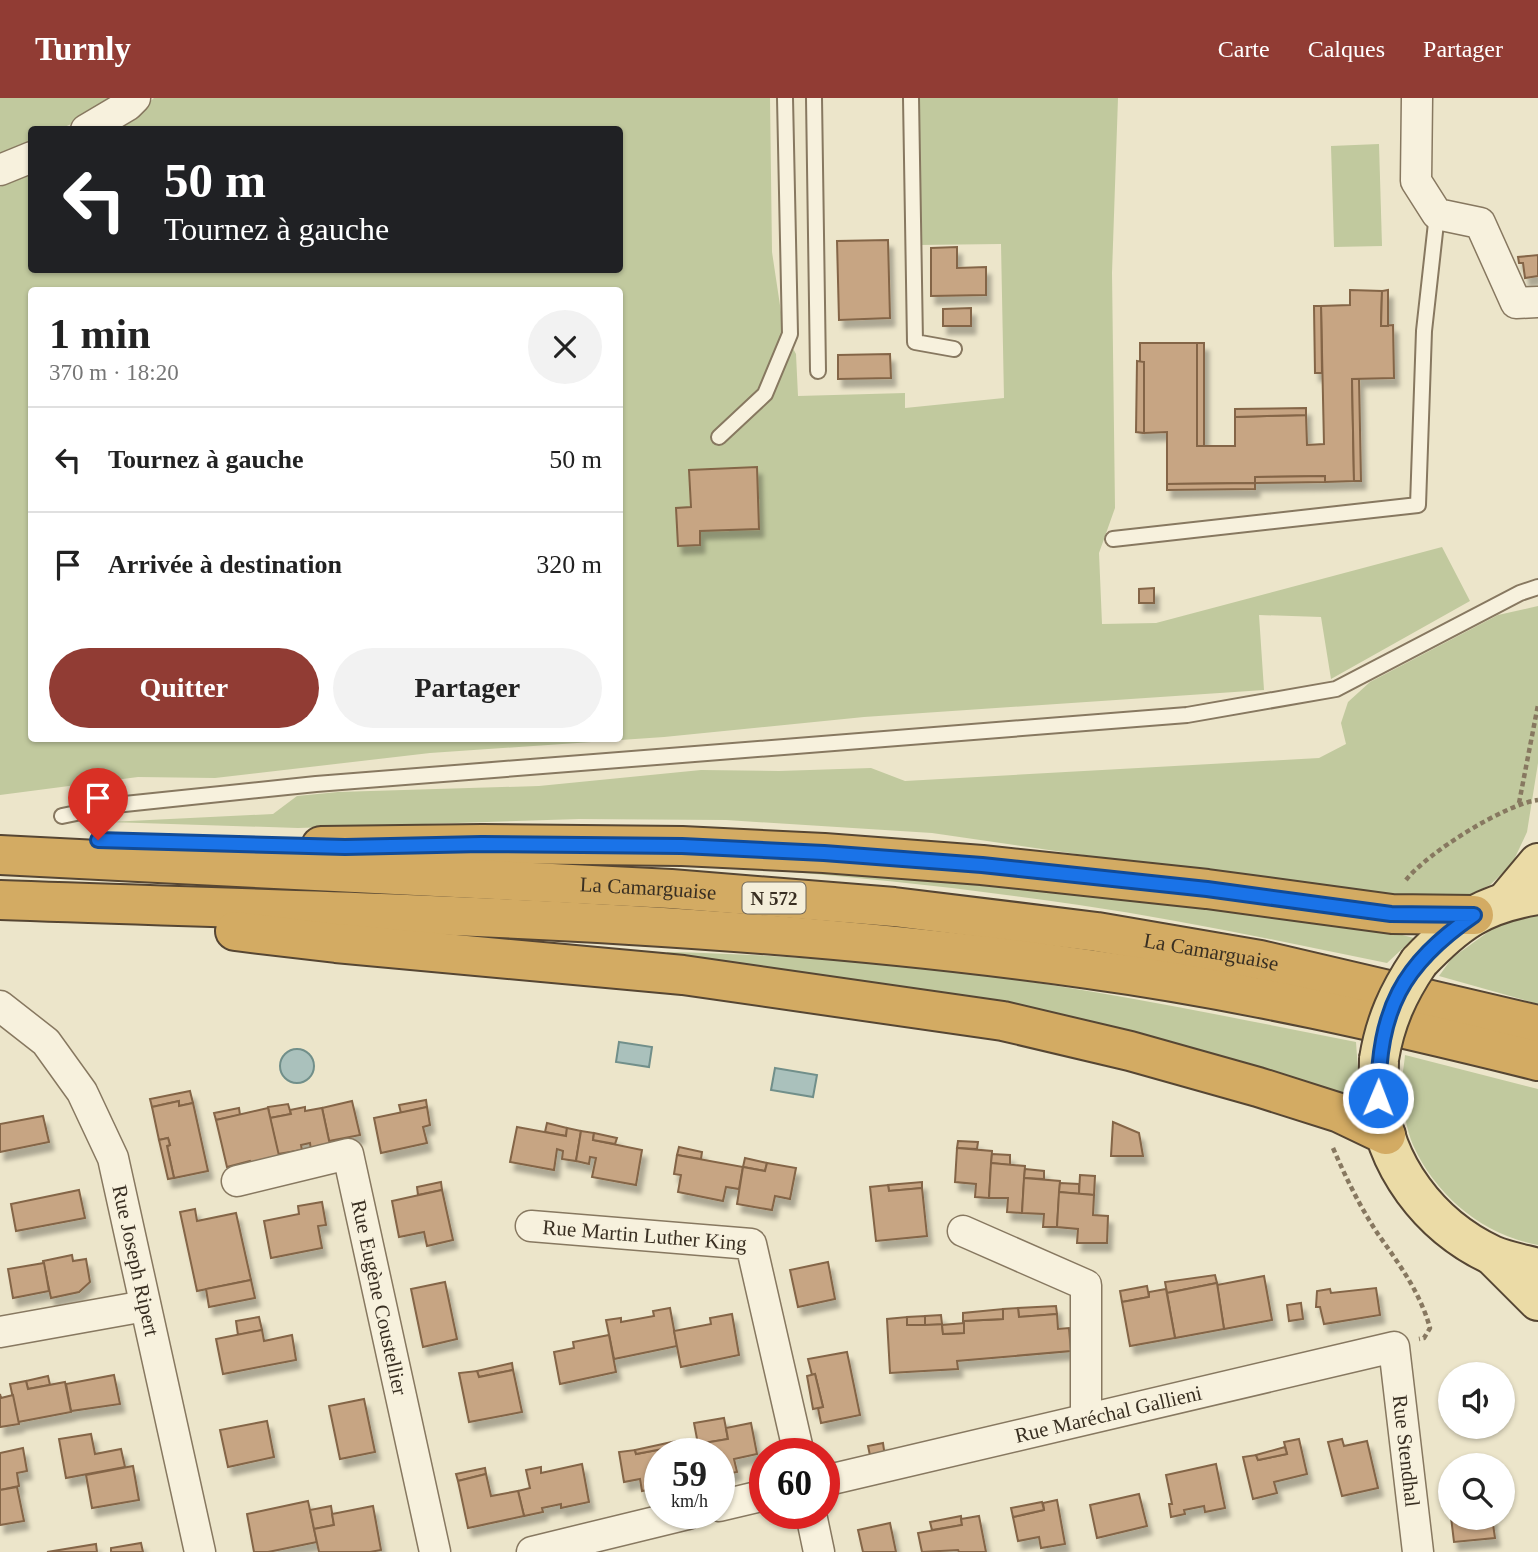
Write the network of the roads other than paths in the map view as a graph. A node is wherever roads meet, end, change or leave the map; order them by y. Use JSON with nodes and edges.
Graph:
{"nodes":[{"id":1,"x":135,"y":98,"type":"edge"},
{"id":2,"x":785,"y":98,"type":"edge"},
{"id":3,"x":814,"y":98,"type":"edge"},
{"id":4,"x":911,"y":98,"type":"edge"},
{"id":5,"x":1417,"y":98,"type":"edge"},
{"id":6,"x":93,"y":126,"type":"edge"},
{"id":7,"x":28,"y":159,"type":"edge"},
{"id":8,"x":0,"y":170,"type":"edge"},
{"id":9,"x":1437,"y":214,"type":"junction"},
{"id":10,"x":1538,"y":302,"type":"edge"},
{"id":11,"x":954,"y":349,"type":"dead end"},
{"id":12,"x":818,"y":371,"type":"dead end"},
{"id":13,"x":719,"y":437,"type":"dead end"},
{"id":14,"x":1113,"y":539,"type":"dead end"},
{"id":15,"x":1538,"y":587,"type":"edge"},
{"id":16,"x":62,"y":816,"type":"dead end"},
{"id":17,"x":0,"y":836,"type":"edge"},
{"id":18,"x":0,"y":855,"type":"edge"},
{"id":19,"x":1538,"y":863,"type":"edge"},
{"id":20,"x":0,"y":902,"type":"edge"},
{"id":21,"x":1506,"y":904,"type":"edge"},
{"id":22,"x":0,"y":1006,"type":"edge"},
{"id":23,"x":1538,"y":1025,"type":"edge"},
{"id":24,"x":1538,"y":1061,"type":"edge"},
{"id":25,"x":1386,"y":1135,"type":"junction"},
{"id":26,"x":237,"y":1181,"type":"dead end"},
{"id":27,"x":531,"y":1226,"type":"dead end"},
{"id":28,"x":963,"y":1231,"type":"dead end"},
{"id":29,"x":1493,"y":1255,"type":"junction"},
{"id":30,"x":1538,"y":1268,"type":"edge"},
{"id":31,"x":1538,"y":1301,"type":"edge"},
{"id":32,"x":145,"y":1306,"type":"junction"},
{"id":33,"x":0,"y":1332,"type":"edge"},
{"id":34,"x":1394,"y":1347,"type":"joint"},
{"id":35,"x":1086,"y":1418,"type":"junction"},
{"id":36,"x":796,"y":1438,"type":"edge"},
{"id":37,"x":840,"y":1476,"type":"edge"},
{"id":38,"x":644,"y":1525,"type":"edge"},
{"id":39,"x":814,"y":1529,"type":"edge"},
{"id":40,"x":200,"y":1552,"type":"edge"},
{"id":41,"x":435,"y":1552,"type":"edge"},
{"id":42,"x":532,"y":1552,"type":"edge"},
{"id":43,"x":819,"y":1552,"type":"edge"},
{"id":44,"x":1418,"y":1552,"type":"edge"}],
"edges":[{"from":1,"to":6,"type":"street"},
{"from":2,"to":13,"type":"lane"},
{"from":3,"to":12,"type":"lane"},
{"from":4,"to":11,"type":"lane"},
{"from":5,"to":9,"type":"street"},
{"from":7,"to":8,"type":"street"},
{"from":9,"to":10,"type":"street"},
{"from":9,"to":14,"type":"lane"},
{"from":15,"to":16,"type":"lane"},
{"from":17,"to":21,"type":"highway"},
{"from":18,"to":23,"type":"highway","name":"La Camarguaise","number":"N 572"},
{"from":19,"to":21,"type":"main road"},
{"from":20,"to":24,"type":"highway","name":"La Camarguaise","number":"N 572"},
{"from":20,"to":25,"type":"highway"},
{"from":21,"to":25,"type":"main road","bridge":true},
{"from":22,"to":32,"type":"street","name":"Rue Joseph Ripert"},
{"from":25,"to":29,"type":"main road"},
{"from":26,"to":41,"type":"street","name":"Rue Eugène Coustellier"},
{"from":27,"to":36,"type":"street","name":"Rue Martin Luther King"},
{"from":28,"to":35,"type":"street"},
{"from":29,"to":30,"type":"main road"},
{"from":29,"to":31,"type":"main road"},
{"from":32,"to":33,"type":"street"},
{"from":32,"to":40,"type":"street","name":"Rue Joseph Ripert"},
{"from":34,"to":35,"type":"street","name":"Rue Maréchal Gallieni"},
{"from":34,"to":44,"type":"street","name":"Rue Stendhal"},
{"from":35,"to":37,"type":"street","name":"Rue Maréchal Gallieni"},
{"from":38,"to":42,"type":"street"},
{"from":39,"to":43,"type":"street"}]}
